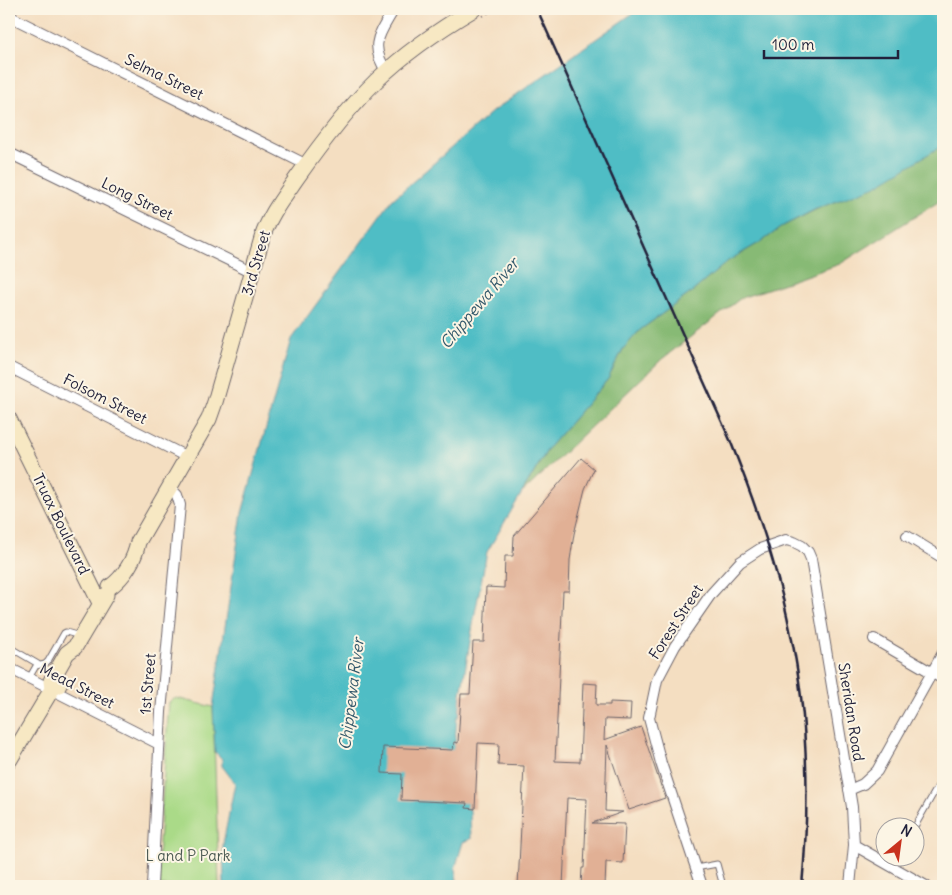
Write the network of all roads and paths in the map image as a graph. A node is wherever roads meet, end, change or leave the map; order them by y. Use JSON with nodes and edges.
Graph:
{"nodes":[{"id":1,"x":394,"y":9,"type":"edge"},
{"id":2,"x":495,"y":9,"type":"edge"},
{"id":3,"x":478,"y":13,"type":"edge"},
{"id":4,"x":9,"y":16,"type":"edge"},
{"id":5,"x":387,"y":72,"type":"junction"},
{"id":6,"x":9,"y":153,"type":"edge"},
{"id":7,"x":307,"y":165,"type":"junction"},
{"id":8,"x":253,"y":272,"type":"junction"},
{"id":9,"x":9,"y":368,"type":"edge"},
{"id":10,"x":9,"y":419,"type":"edge"},
{"id":11,"x":187,"y":456,"type":"junction"},
{"id":12,"x":170,"y":488,"type":"junction"},
{"id":13,"x":906,"y":536,"type":"dead end"},
{"id":14,"x":802,"y":546,"type":"joint"},
{"id":15,"x":943,"y":558,"type":"edge"},
{"id":16,"x":100,"y":603,"type":"junction"},
{"id":17,"x":874,"y":639,"type":"dead end"},
{"id":18,"x":78,"y":642,"type":"junction"},
{"id":19,"x":9,"y":647,"type":"edge"},
{"id":20,"x":943,"y":653,"type":"edge"},
{"id":21,"x":38,"y":664,"type":"junction"},
{"id":22,"x":9,"y":668,"type":"edge"},
{"id":23,"x":932,"y":672,"type":"junction"},
{"id":24,"x":29,"y":678,"type":"junction"},
{"id":25,"x":943,"y":679,"type":"edge"},
{"id":26,"x":52,"y":689,"type":"junction"},
{"id":27,"x":159,"y":744,"type":"junction"},
{"id":28,"x":9,"y":762,"type":"edge"},
{"id":29,"x":943,"y":777,"type":"edge"},
{"id":30,"x":849,"y":790,"type":"junction"},
{"id":31,"x":920,"y":818,"type":"edge"},
{"id":32,"x":854,"y":845,"type":"junction"},
{"id":33,"x":874,"y":854,"type":"edge"},
{"id":34,"x":696,"y":868,"type":"junction"},
{"id":35,"x":902,"y":868,"type":"edge"},
{"id":36,"x":152,"y":886,"type":"edge"},
{"id":37,"x":702,"y":886,"type":"edge"},
{"id":38,"x":723,"y":886,"type":"edge"},
{"id":39,"x":850,"y":886,"type":"edge"},
{"id":40,"x":926,"y":886,"type":"edge"}],
"edges":[{"from":1,"to":5,"type":"street"},
{"from":2,"to":3,"type":"path"},
{"from":3,"to":5,"type":"street","name":"3rd Street"},
{"from":4,"to":7,"type":"street","name":"Selma Street"},
{"from":5,"to":7,"type":"street","name":"3rd Street"},
{"from":6,"to":8,"type":"street","name":"Long Street"},
{"from":7,"to":8,"type":"street","name":"3rd Street"},
{"from":8,"to":11,"type":"street","name":"3rd Street"},
{"from":9,"to":11,"type":"street","name":"Folsom Street"},
{"from":10,"to":16,"type":"street","name":"Truax Boulevard"},
{"from":11,"to":12,"type":"street","name":"3rd Street"},
{"from":12,"to":16,"type":"street","name":"3rd Street"},
{"from":12,"to":27,"type":"street","name":"1st Street"},
{"from":13,"to":15,"type":"street"},
{"from":14,"to":30,"type":"street","name":"Sheridan Road"},
{"from":14,"to":34,"type":"street","name":"Forest Street"},
{"from":16,"to":18,"type":"street","name":"3rd Street"},
{"from":17,"to":23,"type":"street"},
{"from":18,"to":21,"type":"lane"},
{"from":18,"to":26,"type":"street","name":"3rd Street"},
{"from":19,"to":21,"type":"lane"},
{"from":20,"to":23,"type":"street"},
{"from":21,"to":24,"type":"lane"},
{"from":22,"to":24,"type":"street","name":"Mead Street"},
{"from":23,"to":25,"type":"street"},
{"from":23,"to":30,"type":"street"},
{"from":24,"to":26,"type":"street","name":"Mead Street"},
{"from":26,"to":27,"type":"street","name":"Mead Street"},
{"from":26,"to":28,"type":"street","name":"3rd Street"},
{"from":27,"to":36,"type":"street","name":"1st Street"},
{"from":29,"to":31,"type":"lane"},
{"from":30,"to":32,"type":"street","name":"Sheridan Road"},
{"from":32,"to":33,"type":"street"},
{"from":32,"to":39,"type":"street","name":"Sheridan Road"},
{"from":34,"to":37,"type":"street","name":"Forest Street"},
{"from":34,"to":38,"type":"lane"},
{"from":35,"to":40,"type":"street"}]}
